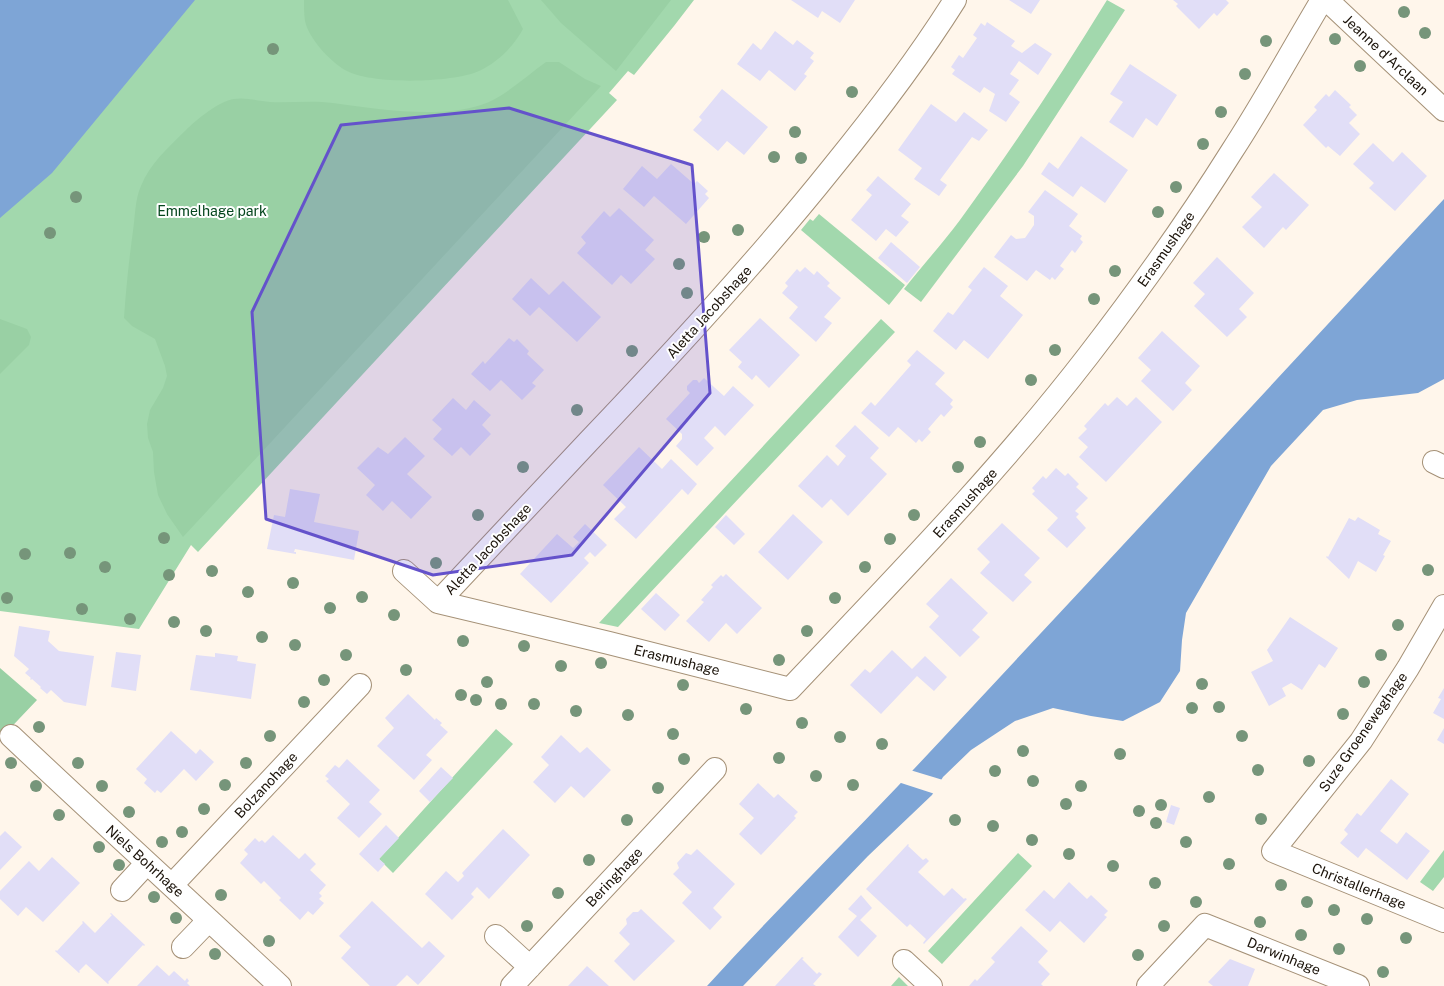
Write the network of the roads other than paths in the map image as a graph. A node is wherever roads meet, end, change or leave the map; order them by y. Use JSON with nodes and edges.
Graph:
{"nodes":[{"id":1,"x":955,"y":0,"type":"edge"},
{"id":2,"x":1322,"y":0,"type":"edge"},
{"id":3,"x":1327,"y":0,"type":"edge"},
{"id":4,"x":1444,"y":110,"type":"edge"},
{"id":5,"x":404,"y":571,"type":"dead end"},
{"id":6,"x":438,"y":602,"type":"junction"},
{"id":7,"x":1444,"y":606,"type":"edge"},
{"id":8,"x":360,"y":685,"type":"dead end"},
{"id":9,"x":11,"y":736,"type":"dead end"},
{"id":10,"x":715,"y":769,"type":"dead end"},
{"id":11,"x":1273,"y":851,"type":"joint"},
{"id":12,"x":146,"y":864,"type":"junction"},
{"id":13,"x":172,"y":885,"type":"junction"},
{"id":14,"x":122,"y":890,"type":"dead end"},
{"id":15,"x":209,"y":920,"type":"junction"},
{"id":16,"x":1444,"y":921,"type":"edge"},
{"id":17,"x":496,"y":936,"type":"dead end"},
{"id":18,"x":183,"y":948,"type":"dead end"},
{"id":19,"x":904,"y":961,"type":"dead end"},
{"id":20,"x":530,"y":967,"type":"junction"},
{"id":21,"x":280,"y":986,"type":"edge"},
{"id":22,"x":512,"y":986,"type":"edge"},
{"id":23,"x":931,"y":986,"type":"edge"},
{"id":24,"x":1148,"y":986,"type":"edge"},
{"id":25,"x":1358,"y":986,"type":"edge"}],
"edges":[{"from":1,"to":6,"type":"street","name":"Aletta Jacobshage"},
{"from":2,"to":6,"type":"street","name":"Erasmushage"},
{"from":3,"to":4,"type":"street","name":"Jeanne d'Arclaan"},
{"from":5,"to":6,"type":"street"},
{"from":7,"to":11,"type":"street","name":"Suze Groeneweghage"},
{"from":8,"to":13,"type":"street","name":"Bolzanohage"},
{"from":9,"to":12,"type":"street","name":"Niels Bohrhage"},
{"from":10,"to":20,"type":"street","name":"Beringhage"},
{"from":11,"to":16,"type":"street","name":"Christallerhage"},
{"from":12,"to":13,"type":"street","name":"Niels Bohrhage"},
{"from":12,"to":14,"type":"street"},
{"from":13,"to":15,"type":"street","name":"Niels Bohrhage"},
{"from":15,"to":18,"type":"street"},
{"from":15,"to":21,"type":"street","name":"Niels Bohrhage"},
{"from":17,"to":20,"type":"street"},
{"from":19,"to":23,"type":"street"},
{"from":20,"to":22,"type":"street","name":"Beringhage"},
{"from":24,"to":25,"type":"street","name":"Darwinhage"}]}
